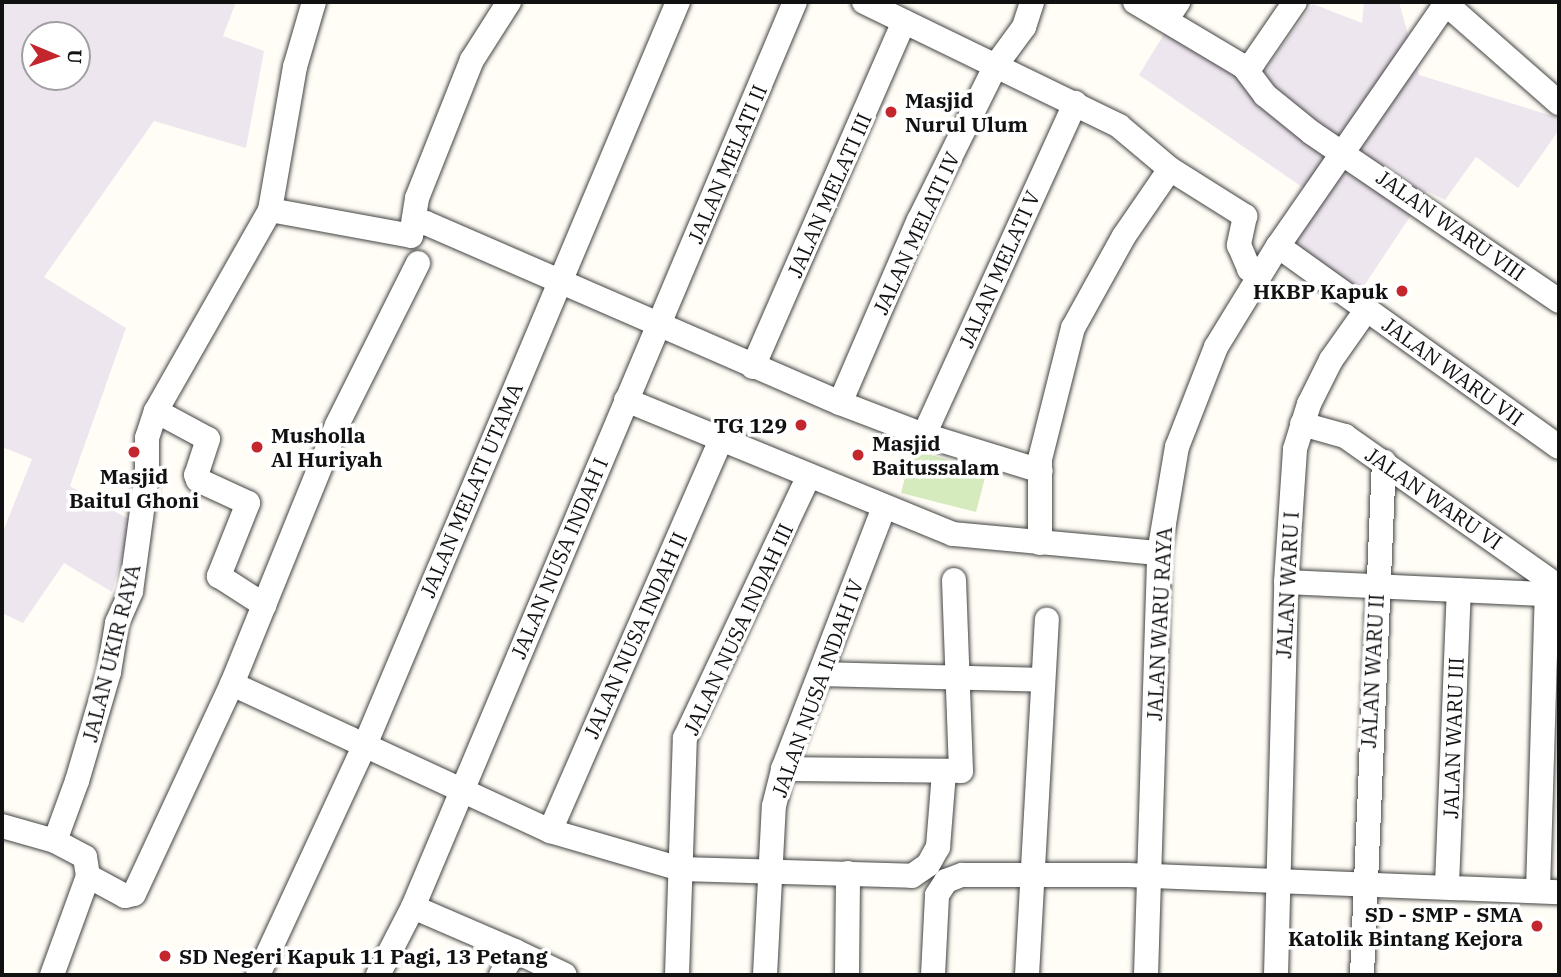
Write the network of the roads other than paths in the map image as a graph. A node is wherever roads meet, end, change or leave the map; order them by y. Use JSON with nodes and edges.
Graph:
{"nodes":[{"id":1,"x":314,"y":2,"type":"edge"},
{"id":2,"x":509,"y":2,"type":"edge"},
{"id":3,"x":678,"y":2,"type":"edge"},
{"id":4,"x":795,"y":2,"type":"edge"},
{"id":5,"x":864,"y":2,"type":"edge"},
{"id":6,"x":1032,"y":2,"type":"edge"},
{"id":7,"x":1295,"y":2,"type":"edge"},
{"id":8,"x":1142,"y":4,"type":"edge"},
{"id":9,"x":1172,"y":11,"type":"edge"},
{"id":10,"x":904,"y":22,"type":"junction"},
{"id":11,"x":996,"y":65,"type":"junction"},
{"id":12,"x":1244,"y":67,"type":"junction"},
{"id":13,"x":1075,"y":103,"type":"junction"},
{"id":14,"x":1559,"y":103,"type":"edge"},
{"id":15,"x":1343,"y":150,"type":"junction"},
{"id":16,"x":1170,"y":169,"type":"junction"},
{"id":17,"x":270,"y":210,"type":"junction"},
{"id":18,"x":414,"y":224,"type":"junction"},
{"id":19,"x":1278,"y":246,"type":"junction"},
{"id":20,"x":418,"y":263,"type":"dead end"},
{"id":21,"x":1259,"y":278,"type":"junction"},
{"id":22,"x":560,"y":280,"type":"junction"},
{"id":23,"x":1559,"y":301,"type":"edge"},
{"id":24,"x":1367,"y":309,"type":"junction"},
{"id":25,"x":659,"y":326,"type":"junction"},
{"id":26,"x":753,"y":367,"type":"junction"},
{"id":27,"x":626,"y":400,"type":"junction"},
{"id":28,"x":840,"y":402,"type":"junction"},
{"id":29,"x":156,"y":411,"type":"junction"},
{"id":30,"x":1302,"y":424,"type":"junction"},
{"id":31,"x":924,"y":435,"type":"junction"},
{"id":32,"x":721,"y":439,"type":"junction"},
{"id":33,"x":1559,"y":447,"type":"edge"},
{"id":34,"x":1384,"y":461,"type":"junction"},
{"id":35,"x":1041,"y":471,"type":"junction"},
{"id":36,"x":808,"y":476,"type":"junction"},
{"id":37,"x":884,"y":507,"type":"junction"},
{"id":38,"x":1040,"y":543,"type":"junction"},
{"id":39,"x":1159,"y":553,"type":"junction"},
{"id":40,"x":954,"y":580,"type":"dead end"},
{"id":41,"x":1286,"y":582,"type":"junction"},
{"id":42,"x":1376,"y":586,"type":"junction"},
{"id":43,"x":1459,"y":590,"type":"junction"},
{"id":44,"x":1555,"y":592,"type":"edge"},
{"id":45,"x":264,"y":605,"type":"junction"},
{"id":46,"x":1047,"y":620,"type":"dead end"},
{"id":47,"x":821,"y":674,"type":"junction"},
{"id":48,"x":957,"y":679,"type":"junction"},
{"id":49,"x":1043,"y":680,"type":"junction"},
{"id":50,"x":232,"y":684,"type":"junction"},
{"id":51,"x":365,"y":745,"type":"junction"},
{"id":52,"x":783,"y":769,"type":"junction"},
{"id":53,"x":944,"y":774,"type":"junction"},
{"id":54,"x":461,"y":791,"type":"junction"},
{"id":55,"x":2,"y":827,"type":"edge"},
{"id":56,"x":550,"y":831,"type":"junction"},
{"id":57,"x":55,"y":841,"type":"junction"},
{"id":58,"x":681,"y":869,"type":"junction"},
{"id":59,"x":770,"y":873,"type":"junction"},
{"id":60,"x":848,"y":873,"type":"junction"},
{"id":61,"x":1030,"y":873,"type":"junction"},
{"id":62,"x":88,"y":876,"type":"junction"},
{"id":63,"x":1148,"y":876,"type":"junction"},
{"id":64,"x":1278,"y":880,"type":"junction"},
{"id":65,"x":1363,"y":882,"type":"junction"},
{"id":66,"x":1447,"y":885,"type":"junction"},
{"id":67,"x":1548,"y":891,"type":"edge"},
{"id":68,"x":413,"y":907,"type":"junction"},
{"id":69,"x":515,"y":951,"type":"junction"},
{"id":70,"x":52,"y":975,"type":"edge"},
{"id":71,"x":258,"y":975,"type":"edge"},
{"id":72,"x":378,"y":975,"type":"edge"},
{"id":73,"x":501,"y":975,"type":"edge"},
{"id":74,"x":565,"y":975,"type":"edge"},
{"id":75,"x":677,"y":975,"type":"edge"},
{"id":76,"x":765,"y":975,"type":"edge"},
{"id":77,"x":846,"y":975,"type":"edge"},
{"id":78,"x":933,"y":975,"type":"edge"},
{"id":79,"x":1027,"y":975,"type":"edge"},
{"id":80,"x":1146,"y":975,"type":"edge"},
{"id":81,"x":1276,"y":975,"type":"edge"},
{"id":82,"x":1362,"y":975,"type":"edge"}],
"edges":[{"from":1,"to":17,"type":"street","name":"JALAN UKIR RAYA"},
{"from":2,"to":18,"type":"street"},
{"from":3,"to":22,"type":"street","name":"JALAN MELATI UTAMA"},
{"from":4,"to":25,"type":"street","name":"JALAN MELATI II"},
{"from":5,"to":10,"type":"street"},
{"from":6,"to":11,"type":"street","name":"JALAN MELATI IV"},
{"from":7,"to":12,"type":"street"},
{"from":8,"to":9,"type":"street"},
{"from":9,"to":12,"type":"street"},
{"from":10,"to":11,"type":"street"},
{"from":10,"to":26,"type":"street","name":"JALAN MELATI III"},
{"from":11,"to":13,"type":"street"},
{"from":11,"to":28,"type":"street","name":"JALAN MELATI IV"},
{"from":12,"to":15,"type":"street","name":"JALAN WARU VIII"},
{"from":13,"to":16,"type":"street"},
{"from":13,"to":31,"type":"street","name":"JALAN MELATI V"},
{"from":14,"to":15,"type":"street","name":"JALAN WARU RAYA"},
{"from":15,"to":19,"type":"street","name":"JALAN WARU RAYA"},
{"from":15,"to":23,"type":"street","name":"JALAN WARU VIII"},
{"from":16,"to":21,"type":"street"},
{"from":16,"to":35,"type":"street"},
{"from":17,"to":18,"type":"street"},
{"from":17,"to":29,"type":"street","name":"JALAN UKIR RAYA"},
{"from":18,"to":22,"type":"street"},
{"from":19,"to":21,"type":"street","name":"JALAN WARU RAYA"},
{"from":19,"to":24,"type":"street","name":"JALAN WARU VII"},
{"from":20,"to":45,"type":"street"},
{"from":21,"to":39,"type":"street","name":"JALAN WARU RAYA"},
{"from":22,"to":25,"type":"street"},
{"from":22,"to":51,"type":"street","name":"JALAN MELATI UTAMA"},
{"from":24,"to":30,"type":"street","name":"JALAN WARU I"},
{"from":24,"to":33,"type":"street","name":"JALAN WARU VII"},
{"from":25,"to":26,"type":"street"},
{"from":25,"to":27,"type":"street","name":"JALAN NUSA INDAH I"},
{"from":26,"to":28,"type":"street"},
{"from":27,"to":32,"type":"street"},
{"from":27,"to":54,"type":"street","name":"JALAN NUSA INDAH I"},
{"from":28,"to":31,"type":"street"},
{"from":29,"to":45,"type":"street"},
{"from":29,"to":57,"type":"street","name":"JALAN UKIR RAYA"},
{"from":30,"to":34,"type":"street","name":"JALAN WARU VI"},
{"from":30,"to":41,"type":"street","name":"JALAN WARU I"},
{"from":31,"to":35,"type":"street"},
{"from":32,"to":36,"type":"street"},
{"from":32,"to":56,"type":"street","name":"JALAN NUSA INDAH II"},
{"from":34,"to":42,"type":"street","name":"JALAN WARU II"},
{"from":34,"to":44,"type":"street","name":"JALAN WARU VI"},
{"from":35,"to":38,"type":"street"},
{"from":36,"to":37,"type":"street"},
{"from":36,"to":58,"type":"street","name":"JALAN NUSA INDAH III"},
{"from":37,"to":38,"type":"street"},
{"from":37,"to":47,"type":"street","name":"JALAN NUSA INDAH IV"},
{"from":38,"to":39,"type":"street"},
{"from":39,"to":63,"type":"street","name":"JALAN WARU RAYA"},
{"from":40,"to":48,"type":"street"},
{"from":41,"to":42,"type":"street"},
{"from":41,"to":64,"type":"street","name":"JALAN WARU I"},
{"from":42,"to":43,"type":"street"},
{"from":42,"to":65,"type":"street","name":"JALAN WARU II"},
{"from":43,"to":44,"type":"street"},
{"from":43,"to":66,"type":"street","name":"JALAN WARU III"},
{"from":44,"to":67,"type":"street"},
{"from":45,"to":50,"type":"street"},
{"from":46,"to":49,"type":"street"},
{"from":47,"to":48,"type":"street"},
{"from":47,"to":52,"type":"street","name":"JALAN NUSA INDAH IV"},
{"from":48,"to":49,"type":"street"},
{"from":48,"to":53,"type":"street"},
{"from":49,"to":61,"type":"street"},
{"from":50,"to":51,"type":"street"},
{"from":50,"to":62,"type":"street"},
{"from":51,"to":54,"type":"street"},
{"from":51,"to":71,"type":"street","name":"JALAN MELATI UTAMA"},
{"from":52,"to":53,"type":"street"},
{"from":52,"to":59,"type":"street","name":"JALAN NUSA INDAH IV"},
{"from":53,"to":60,"type":"street"},
{"from":54,"to":56,"type":"street"},
{"from":54,"to":68,"type":"street","name":"JALAN NUSA INDAH I"},
{"from":55,"to":57,"type":"street"},
{"from":56,"to":58,"type":"street"},
{"from":57,"to":62,"type":"street"},
{"from":58,"to":59,"type":"street"},
{"from":58,"to":75,"type":"street","name":"JALAN NUSA INDAH III"},
{"from":59,"to":60,"type":"street"},
{"from":59,"to":76,"type":"street","name":"JALAN NUSA INDAH IV"},
{"from":60,"to":77,"type":"street"},
{"from":61,"to":63,"type":"street"},
{"from":61,"to":78,"type":"street"},
{"from":61,"to":79,"type":"street"},
{"from":62,"to":70,"type":"street"},
{"from":63,"to":64,"type":"street"},
{"from":63,"to":80,"type":"street","name":"JALAN WARU RAYA"},
{"from":64,"to":65,"type":"street"},
{"from":64,"to":81,"type":"street","name":"JALAN WARU I"},
{"from":65,"to":66,"type":"street"},
{"from":65,"to":82,"type":"street","name":"JALAN WARU II"},
{"from":66,"to":67,"type":"street"},
{"from":68,"to":69,"type":"street"},
{"from":68,"to":72,"type":"street","name":"JALAN NUSA INDAH I"},
{"from":69,"to":73,"type":"street"},
{"from":69,"to":74,"type":"street"}]}
